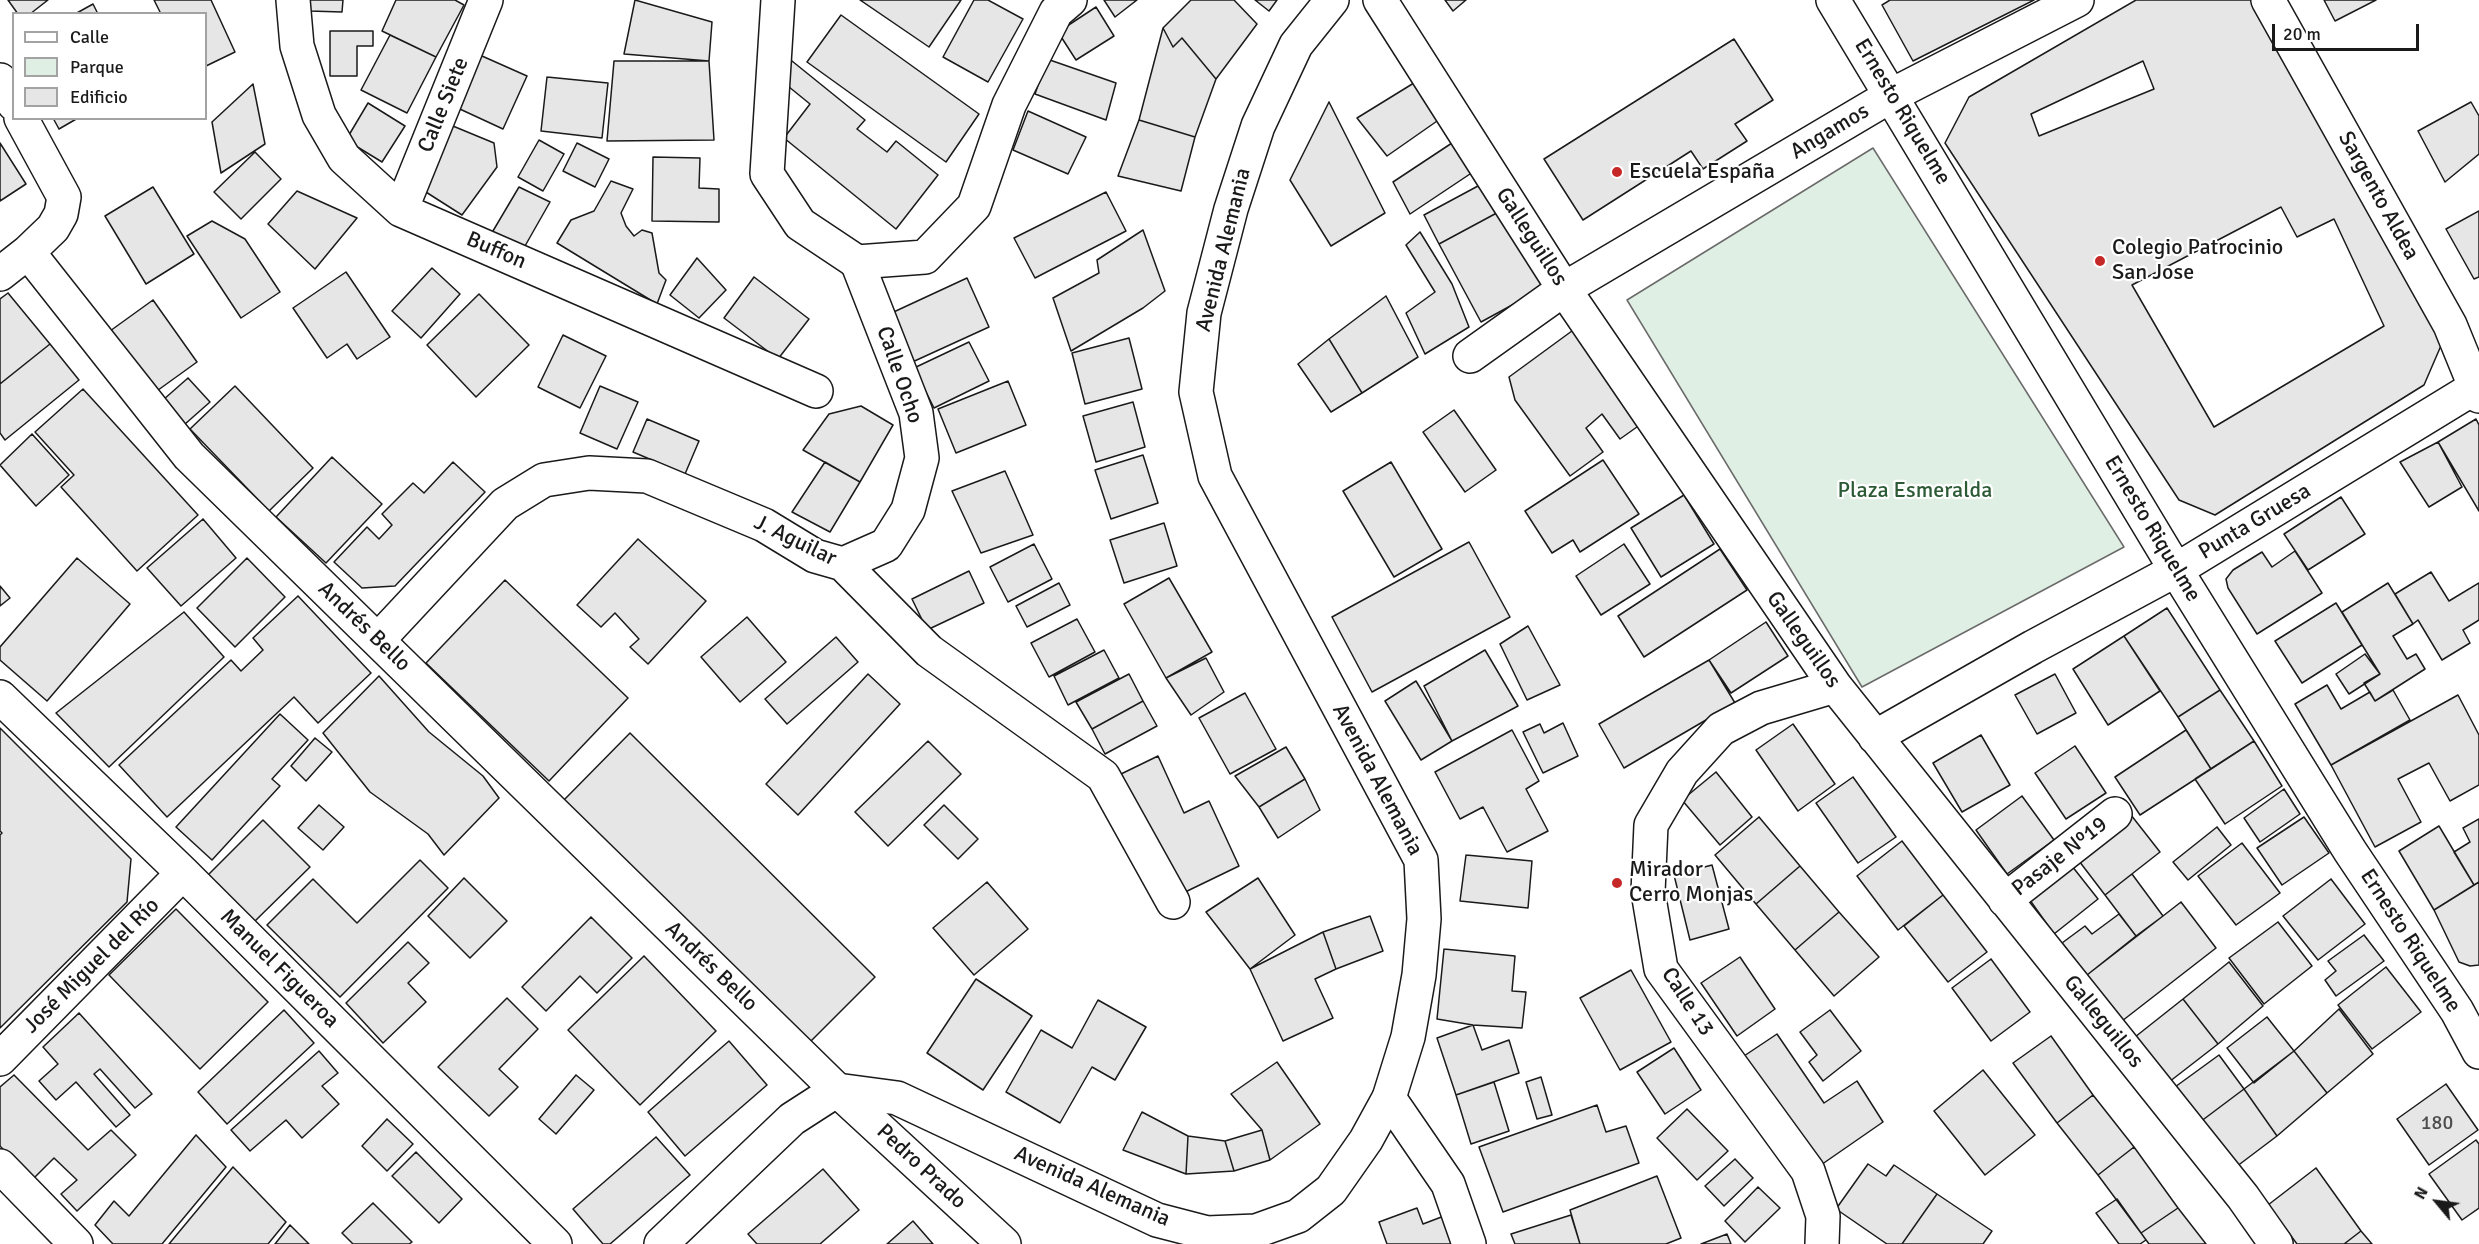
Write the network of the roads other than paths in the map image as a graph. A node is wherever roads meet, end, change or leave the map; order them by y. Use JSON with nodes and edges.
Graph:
{"nodes":[{"id":1,"x":293,"y":0,"type":"edge"},
{"id":2,"x":486,"y":0,"type":"edge"},
{"id":3,"x":778,"y":0,"type":"edge"},
{"id":4,"x":1070,"y":0,"type":"edge"},
{"id":5,"x":1332,"y":0,"type":"edge"},
{"id":6,"x":1380,"y":0,"type":"edge"},
{"id":7,"x":1833,"y":0,"type":"edge"},
{"id":8,"x":2077,"y":0,"type":"edge"},
{"id":9,"x":2268,"y":0,"type":"edge"},
{"id":10,"x":0,"y":80,"type":"edge"},
{"id":11,"x":1892,"y":95,"type":"junction"},
{"id":12,"x":12,"y":101,"type":"edge"},
{"id":13,"x":22,"y":120,"type":"edge"},
{"id":14,"x":401,"y":210,"type":"junction"},
{"id":15,"x":28,"y":252,"type":"junction"},
{"id":16,"x":857,"y":262,"type":"junction"},
{"id":17,"x":0,"y":274,"type":"edge"},
{"id":18,"x":1564,"y":289,"type":"junction"},
{"id":19,"x":1470,"y":356,"type":"dead end"},
{"id":20,"x":816,"y":391,"type":"dead end"},
{"id":21,"x":2477,"y":392,"type":"edge"},
{"id":22,"x":843,"y":564,"type":"junction"},
{"id":23,"x":2176,"y":570,"type":"junction"},
{"id":24,"x":378,"y":640,"type":"junction"},
{"id":25,"x":1835,"y":686,"type":"junction"},
{"id":26,"x":0,"y":697,"type":"edge"},
{"id":27,"x":1875,"y":737,"type":"junction"},
{"id":28,"x":2115,"y":814,"type":"dead end"},
{"id":29,"x":183,"y":873,"type":"junction"},
{"id":30,"x":2005,"y":900,"type":"junction"},
{"id":31,"x":1173,"y":902,"type":"dead end"},
{"id":32,"x":2468,"y":1004,"type":"edge"},
{"id":33,"x":2479,"y":1052,"type":"edge"},
{"id":34,"x":0,"y":1059,"type":"edge"},
{"id":35,"x":837,"y":1090,"type":"junction"},
{"id":36,"x":1389,"y":1098,"type":"junction"},
{"id":37,"x":0,"y":1166,"type":"edge"},
{"id":38,"x":76,"y":1244,"type":"edge"},
{"id":39,"x":555,"y":1244,"type":"edge"},
{"id":40,"x":661,"y":1244,"type":"edge"},
{"id":41,"x":1004,"y":1244,"type":"edge"},
{"id":42,"x":1469,"y":1244,"type":"edge"},
{"id":43,"x":1822,"y":1244,"type":"edge"},
{"id":44,"x":2276,"y":1244,"type":"edge"}],
"edges":[{"from":1,"to":14,"type":"street","name":"Buffon"},
{"from":2,"to":14,"type":"street","name":"Calle Siete"},
{"from":3,"to":16,"type":"street"},
{"from":4,"to":16,"type":"street"},
{"from":5,"to":36,"type":"street","name":"Avenida Alemania"},
{"from":6,"to":18,"type":"street","name":"Galleguillos"},
{"from":7,"to":11,"type":"street","name":"Ernesto Riquelme"},
{"from":8,"to":11,"type":"street","name":"Angamos"},
{"from":9,"to":21,"type":"street","name":"Sargento Aldea"},
{"from":10,"to":12,"type":"street"},
{"from":11,"to":18,"type":"street","name":"Angamos"},
{"from":11,"to":23,"type":"street","name":"Ernesto Riquelme"},
{"from":13,"to":15,"type":"street"},
{"from":14,"to":20,"type":"street","name":"Buffon"},
{"from":15,"to":17,"type":"street"},
{"from":15,"to":24,"type":"street","name":"Andrés Bello"},
{"from":16,"to":22,"type":"street","name":"Calle Ocho"},
{"from":18,"to":19,"type":"street","name":"Angamos"},
{"from":18,"to":25,"type":"street","name":"Galleguillos"},
{"from":21,"to":23,"type":"street","name":"Punta Gruesa"},
{"from":22,"to":24,"type":"street","name":"J. Aguilar"},
{"from":22,"to":31,"type":"street","name":"J. Aguilar"},
{"from":23,"to":27,"type":"street","name":"Punta Gruesa"},
{"from":23,"to":32,"type":"street","name":"Ernesto Riquelme"},
{"from":24,"to":35,"type":"street","name":"Andrés Bello"},
{"from":25,"to":27,"type":"street","name":"Galleguillos"},
{"from":25,"to":43,"type":"street","name":"Calle 13"},
{"from":26,"to":29,"type":"street","name":"Manuel Figueroa"},
{"from":27,"to":30,"type":"street","name":"Galleguillos"},
{"from":28,"to":30,"type":"street","name":"Pasaje Nº19"},
{"from":29,"to":34,"type":"street","name":"José Miguel del Río"},
{"from":29,"to":39,"type":"street","name":"Manuel Figueroa"},
{"from":30,"to":44,"type":"street","name":"Galleguillos"},
{"from":32,"to":33,"type":"street","name":"Ernesto Riquelme"},
{"from":35,"to":36,"type":"street","name":"Avenida Alemania"},
{"from":35,"to":40,"type":"street"},
{"from":35,"to":41,"type":"street","name":"Pedro Prado"},
{"from":36,"to":42,"type":"street"},
{"from":37,"to":38,"type":"street"}]}
